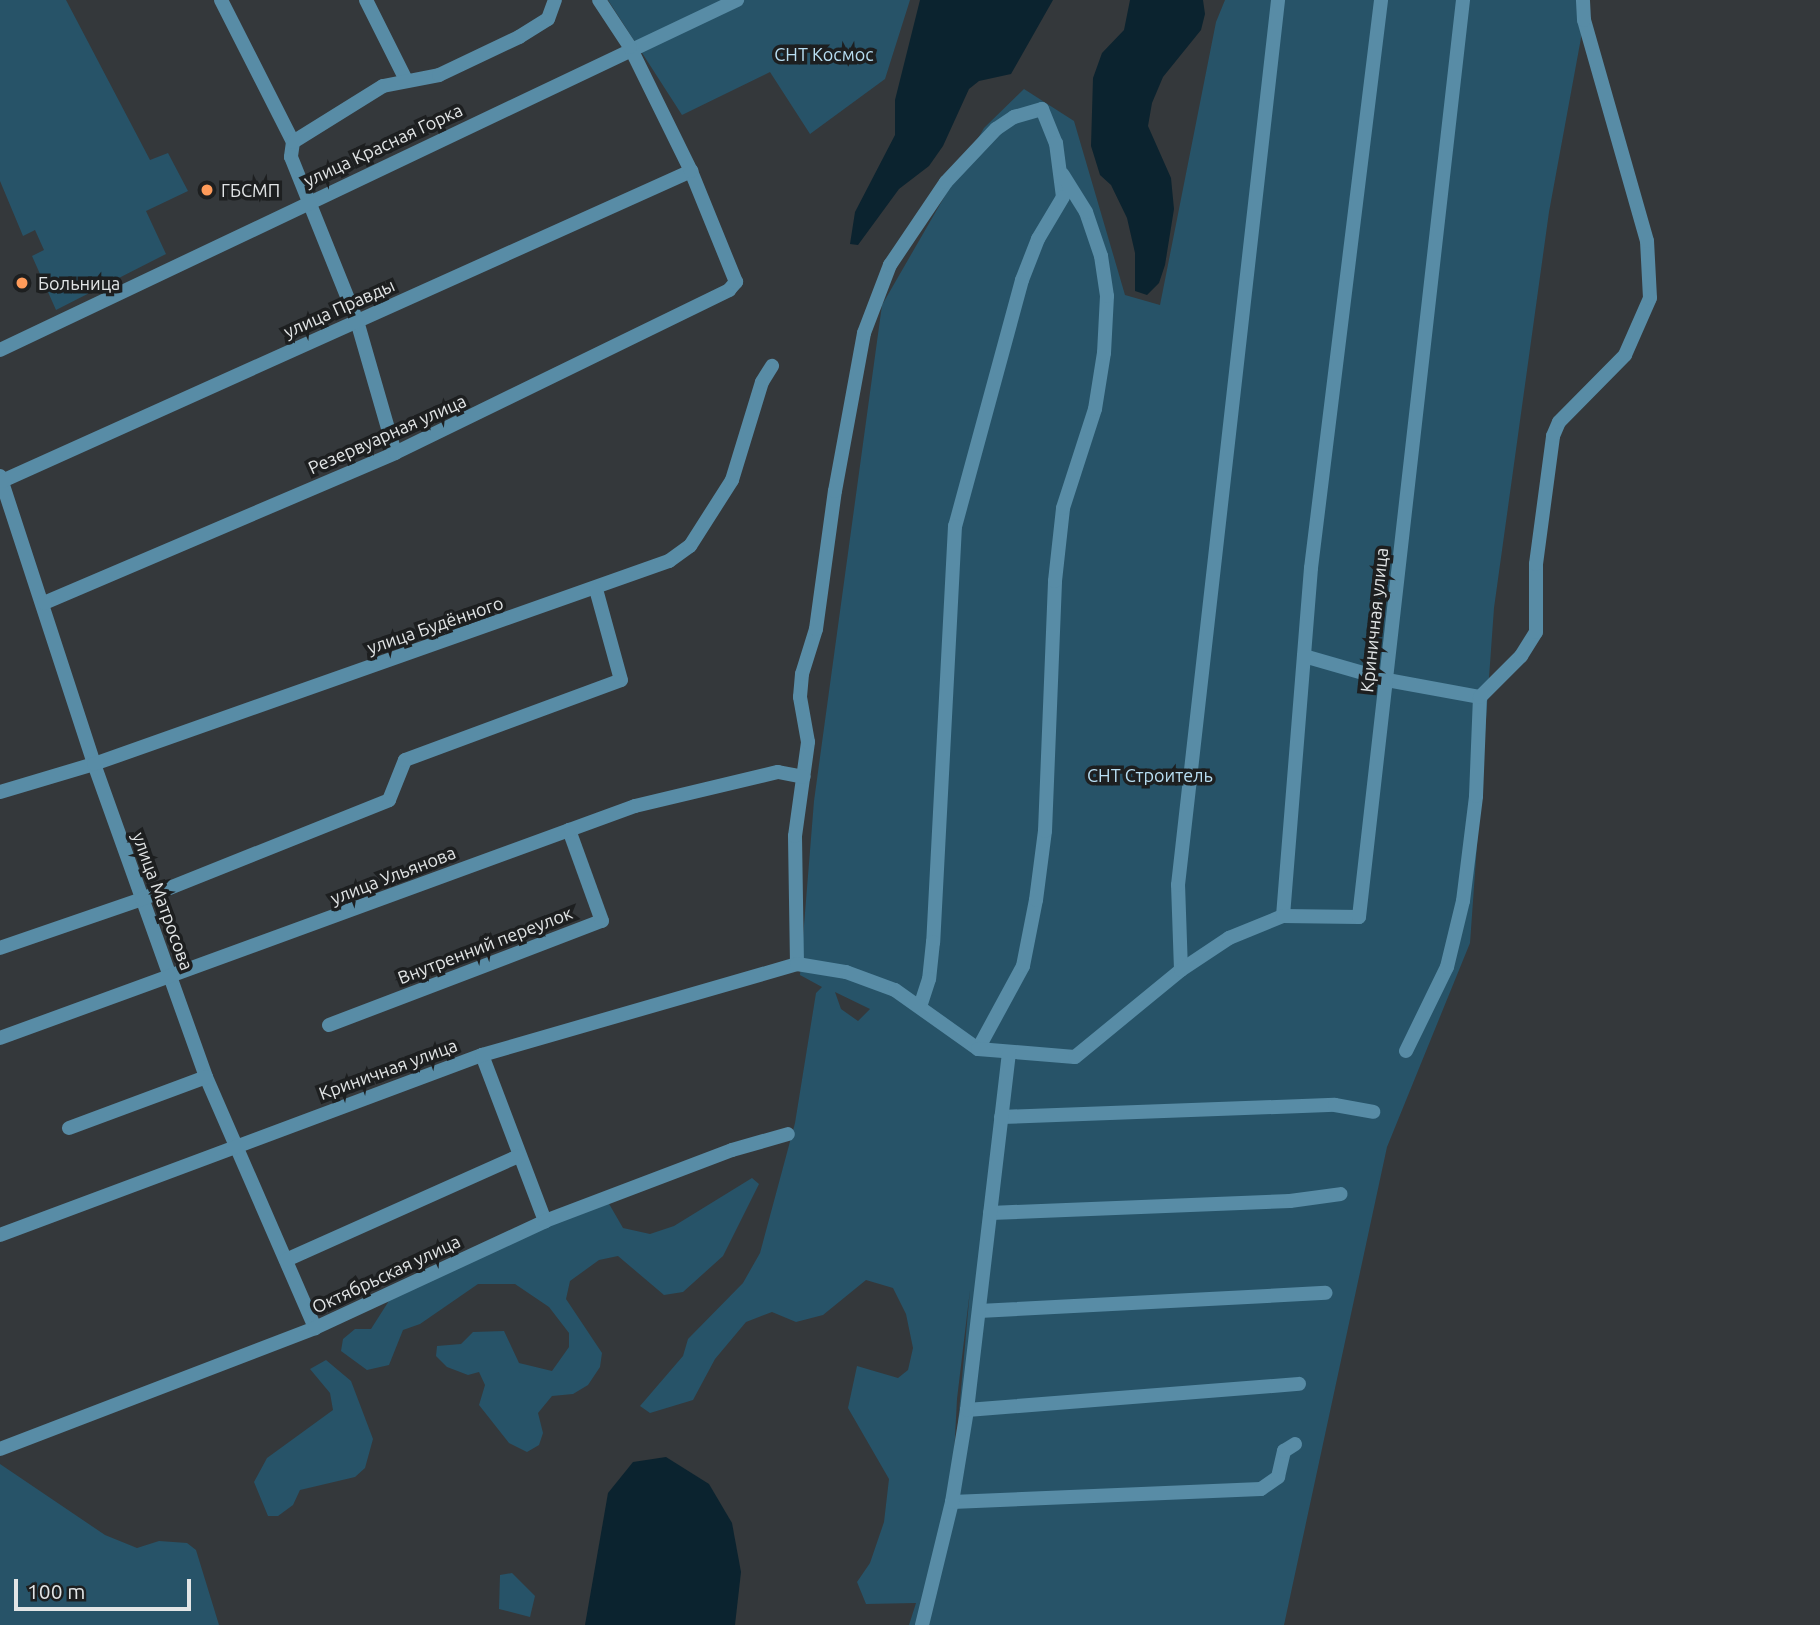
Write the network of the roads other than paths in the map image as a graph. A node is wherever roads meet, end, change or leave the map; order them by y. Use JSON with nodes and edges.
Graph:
{"nodes":[{"id":1,"x":221,"y":0,"type":"edge"},
{"id":2,"x":366,"y":0,"type":"edge"},
{"id":3,"x":555,"y":0,"type":"edge"},
{"id":4,"x":599,"y":0,"type":"edge"},
{"id":5,"x":737,"y":0,"type":"edge"},
{"id":6,"x":1278,"y":0,"type":"edge"},
{"id":7,"x":1381,"y":0,"type":"edge"},
{"id":8,"x":1463,"y":0,"type":"edge"},
{"id":9,"x":1583,"y":0,"type":"edge"},
{"id":10,"x":630,"y":47,"type":"junction"},
{"id":11,"x":406,"y":80,"type":"junction"},
{"id":12,"x":293,"y":142,"type":"junction"},
{"id":13,"x":691,"y":171,"type":"junction"},
{"id":14,"x":1062,"y":174,"type":"junction"},
{"id":15,"x":312,"y":200,"type":"junction"},
{"id":16,"x":357,"y":321,"type":"junction"},
{"id":17,"x":0,"y":350,"type":"edge"},
{"id":18,"x":772,"y":366,"type":"dead end"},
{"id":19,"x":395,"y":453,"type":"junction"},
{"id":20,"x":1,"y":479,"type":"edge"},
{"id":21,"x":596,"y":589,"type":"junction"},
{"id":22,"x":44,"y":603,"type":"junction"},
{"id":23,"x":1304,"y":656,"type":"junction"},
{"id":24,"x":1387,"y":680,"type":"junction"},
{"id":25,"x":1480,"y":697,"type":"junction"},
{"id":26,"x":94,"y":765,"type":"junction"},
{"id":27,"x":804,"y":777,"type":"junction"},
{"id":28,"x":0,"y":792,"type":"edge"},
{"id":29,"x":569,"y":830,"type":"junction"},
{"id":30,"x":142,"y":899,"type":"junction"},
{"id":31,"x":1283,"y":916,"type":"junction"},
{"id":32,"x":0,"y":948,"type":"edge"},
{"id":33,"x":797,"y":964,"type":"junction"},
{"id":34,"x":1181,"y":970,"type":"junction"},
{"id":35,"x":171,"y":979,"type":"junction"},
{"id":36,"x":921,"y":1004,"type":"junction"},
{"id":37,"x":329,"y":1024,"type":"dead end"},
{"id":38,"x":0,"y":1038,"type":"edge"},
{"id":39,"x":978,"y":1049,"type":"junction"},
{"id":40,"x":1406,"y":1051,"type":"dead end"},
{"id":41,"x":1009,"y":1054,"type":"junction"},
{"id":42,"x":482,"y":1055,"type":"junction"},
{"id":43,"x":206,"y":1077,"type":"junction"},
{"id":44,"x":1373,"y":1112,"type":"dead end"},
{"id":45,"x":1001,"y":1117,"type":"junction"},
{"id":46,"x":69,"y":1128,"type":"dead end"},
{"id":47,"x":788,"y":1134,"type":"dead end"},
{"id":48,"x":236,"y":1145,"type":"junction"},
{"id":49,"x":518,"y":1156,"type":"junction"},
{"id":50,"x":1341,"y":1194,"type":"dead end"},
{"id":51,"x":990,"y":1213,"type":"junction"},
{"id":52,"x":545,"y":1221,"type":"junction"},
{"id":53,"x":0,"y":1235,"type":"edge"},
{"id":54,"x":286,"y":1260,"type":"junction"},
{"id":55,"x":1326,"y":1293,"type":"dead end"},
{"id":56,"x":979,"y":1311,"type":"junction"},
{"id":57,"x":315,"y":1328,"type":"junction"},
{"id":58,"x":1299,"y":1384,"type":"dead end"},
{"id":59,"x":967,"y":1410,"type":"junction"},
{"id":60,"x":1295,"y":1444,"type":"dead end"},
{"id":61,"x":0,"y":1449,"type":"edge"},
{"id":62,"x":952,"y":1502,"type":"junction"},
{"id":63,"x":922,"y":1625,"type":"edge"}],
"edges":[{"from":1,"to":12,"type":"street"},
{"from":2,"to":11,"type":"street"},
{"from":3,"to":11,"type":"street"},
{"from":4,"to":10,"type":"street"},
{"from":5,"to":10,"type":"street","name":"улица Красная Горка"},
{"from":6,"to":34,"type":"street"},
{"from":7,"to":23,"type":"street"},
{"from":8,"to":24,"type":"street","name":"Криничная улица"},
{"from":9,"to":25,"type":"street"},
{"from":10,"to":13,"type":"street"},
{"from":10,"to":15,"type":"street","name":"улица Красная Горка"},
{"from":11,"to":12,"type":"street"},
{"from":12,"to":15,"type":"street"},
{"from":13,"to":16,"type":"street","name":"улица Правды"},
{"from":13,"to":19,"type":"street","name":"Резервуарная улица"},
{"from":14,"to":27,"type":"street"},
{"from":14,"to":36,"type":"street"},
{"from":14,"to":39,"type":"street"},
{"from":15,"to":16,"type":"street"},
{"from":15,"to":17,"type":"street","name":"улица Красная Горка"},
{"from":16,"to":19,"type":"street"},
{"from":16,"to":20,"type":"street","name":"улица Правды"},
{"from":18,"to":21,"type":"street","name":"улица Будённого"},
{"from":19,"to":22,"type":"street","name":"Резервуарная улица"},
{"from":20,"to":22,"type":"street","name":"улица Матросова"},
{"from":21,"to":26,"type":"street","name":"улица Будённого"},
{"from":21,"to":30,"type":"street"},
{"from":22,"to":26,"type":"street","name":"улица Матросова"},
{"from":23,"to":24,"type":"street"},
{"from":23,"to":31,"type":"street"},
{"from":24,"to":25,"type":"street"},
{"from":24,"to":31,"type":"street","name":"Криничная улица"},
{"from":25,"to":40,"type":"street"},
{"from":26,"to":28,"type":"street","name":"улица Будённого"},
{"from":26,"to":30,"type":"street","name":"улица Матросова"},
{"from":27,"to":29,"type":"street","name":"улица Ульянова"},
{"from":27,"to":33,"type":"street"},
{"from":29,"to":35,"type":"street","name":"улица Ульянова"},
{"from":29,"to":37,"type":"street","name":"Внутренний переулок"},
{"from":30,"to":32,"type":"street"},
{"from":30,"to":35,"type":"street","name":"улица Матросова"},
{"from":31,"to":34,"type":"street","name":"Криничная улица"},
{"from":33,"to":36,"type":"street"},
{"from":33,"to":42,"type":"street","name":"Криничная улица"},
{"from":34,"to":41,"type":"street","name":"Криничная улица"},
{"from":35,"to":38,"type":"street","name":"улица Ульянова"},
{"from":35,"to":43,"type":"street","name":"улица Матросова"},
{"from":36,"to":39,"type":"street"},
{"from":39,"to":41,"type":"street"},
{"from":41,"to":45,"type":"street"},
{"from":42,"to":48,"type":"street","name":"Криничная улица"},
{"from":42,"to":49,"type":"street"},
{"from":43,"to":46,"type":"street"},
{"from":43,"to":48,"type":"street","name":"улица Матросова"},
{"from":44,"to":45,"type":"street"},
{"from":45,"to":51,"type":"street"},
{"from":47,"to":52,"type":"street","name":"Октябрьская улица"},
{"from":48,"to":53,"type":"street","name":"Криничная улица"},
{"from":48,"to":54,"type":"street","name":"улица Матросова"},
{"from":49,"to":52,"type":"street"},
{"from":49,"to":54,"type":"street"},
{"from":50,"to":51,"type":"street"},
{"from":51,"to":56,"type":"street"},
{"from":52,"to":57,"type":"street","name":"Октябрьская улица"},
{"from":54,"to":57,"type":"street","name":"улица Матросова"},
{"from":55,"to":56,"type":"street"},
{"from":56,"to":59,"type":"street"},
{"from":57,"to":61,"type":"street","name":"Октябрьская улица"},
{"from":58,"to":59,"type":"street"},
{"from":59,"to":62,"type":"street"},
{"from":60,"to":62,"type":"street"},
{"from":62,"to":63,"type":"street"}]}
